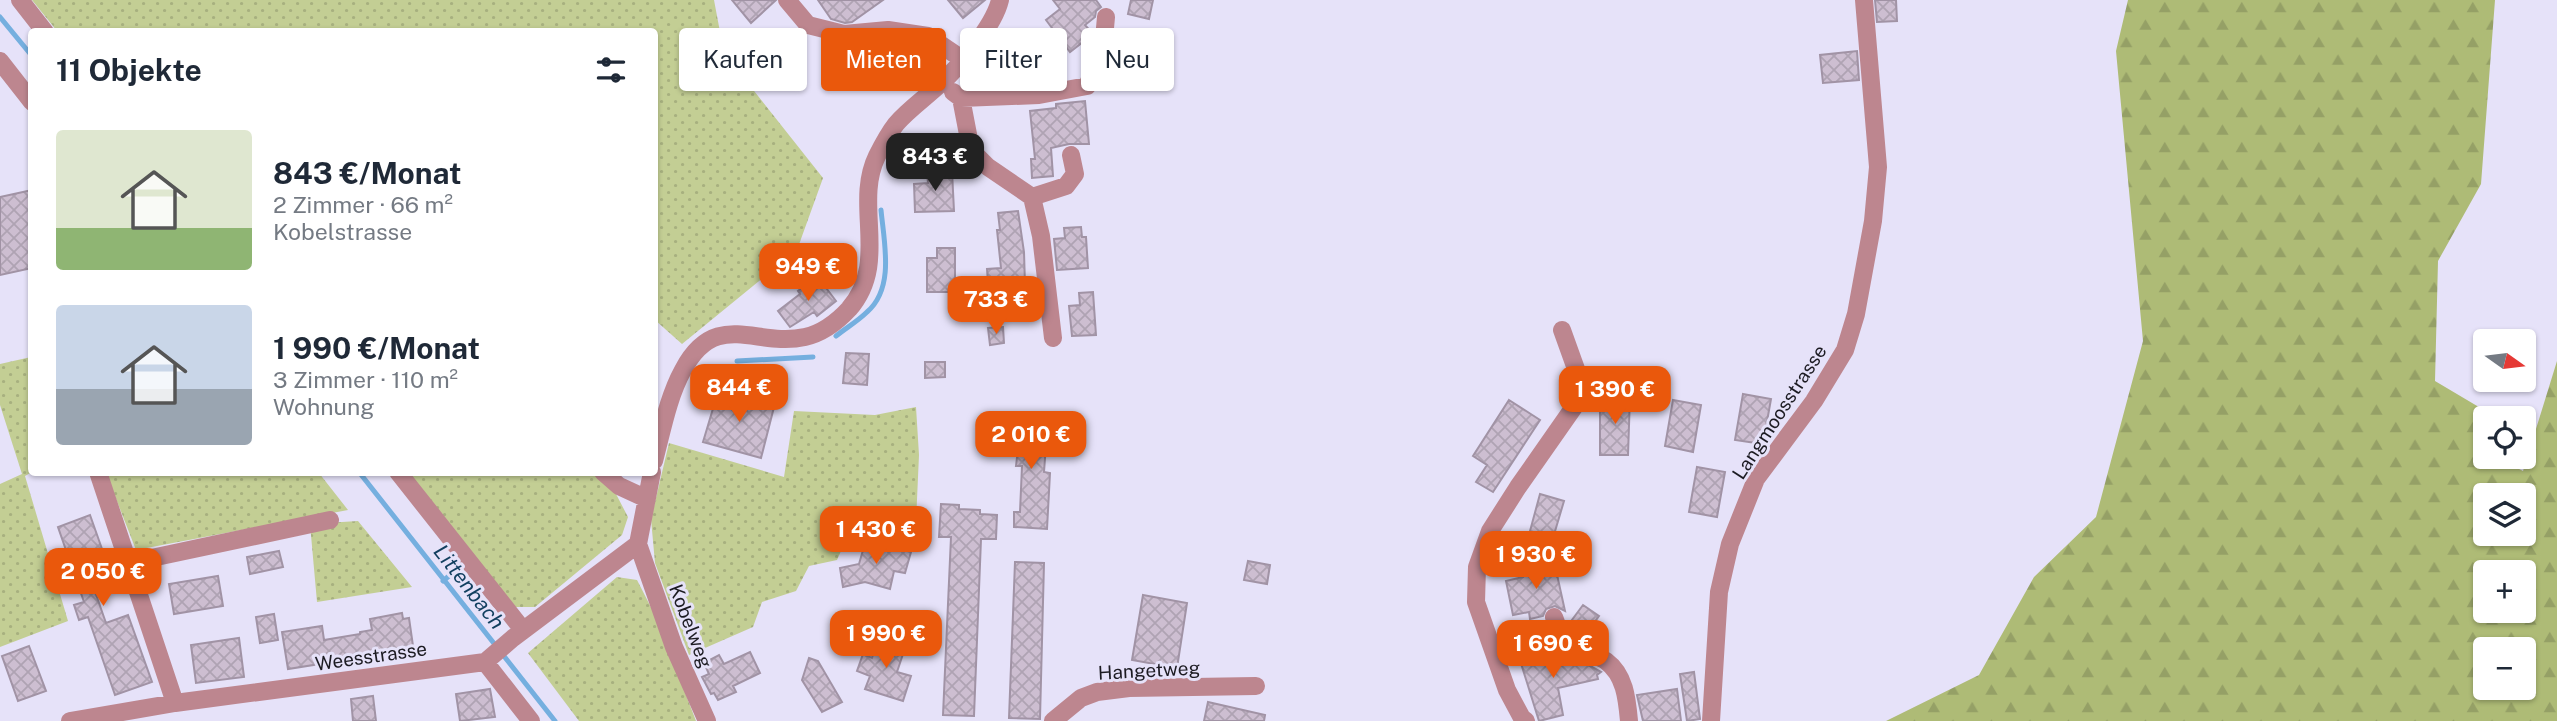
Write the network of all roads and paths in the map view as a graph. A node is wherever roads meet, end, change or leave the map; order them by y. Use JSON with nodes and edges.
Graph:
{"nodes":[{"id":1,"x":20,"y":0,"type":"edge"},
{"id":2,"x":787,"y":0,"type":"edge"},
{"id":3,"x":1864,"y":0,"type":"edge"},
{"id":4,"x":1000,"y":1,"type":"edge"},
{"id":5,"x":1106,"y":17,"type":"dead end"},
{"id":6,"x":42,"y":28,"type":"edge"},
{"id":7,"x":988,"y":28,"type":"edge"},
{"id":8,"x":960,"y":58,"type":"edge"},
{"id":9,"x":0,"y":61,"type":"edge"},
{"id":10,"x":960,"y":62,"type":"edge"},
{"id":11,"x":946,"y":79,"type":"edge"},
{"id":12,"x":946,"y":86,"type":"edge"},
{"id":13,"x":934,"y":91,"type":"edge"},
{"id":14,"x":28,"y":97,"type":"edge"},
{"id":15,"x":961,"y":98,"type":"junction"},
{"id":16,"x":1071,"y":155,"type":"dead end"},
{"id":17,"x":1032,"y":197,"type":"junction"},
{"id":18,"x":1563,"y":330,"type":"dead end"},
{"id":19,"x":1053,"y":338,"type":"dead end"},
{"id":20,"x":658,"y":446,"type":"edge"},
{"id":21,"x":99,"y":476,"type":"edge"},
{"id":22,"x":401,"y":476,"type":"edge"},
{"id":23,"x":608,"y":476,"type":"edge"},
{"id":24,"x":651,"y":476,"type":"edge"},
{"id":25,"x":645,"y":498,"type":"junction"},
{"id":26,"x":330,"y":520,"type":"dead end"},
{"id":27,"x":638,"y":544,"type":"junction"},
{"id":28,"x":128,"y":563,"type":"junction"},
{"id":29,"x":1554,"y":617,"type":"dead end"},
{"id":30,"x":518,"y":634,"type":"junction"},
{"id":31,"x":488,"y":660,"type":"junction"},
{"id":32,"x":1256,"y":686,"type":"dead end"},
{"id":33,"x":175,"y":703,"type":"junction"},
{"id":34,"x":70,"y":721,"type":"edge"},
{"id":35,"x":531,"y":721,"type":"edge"},
{"id":36,"x":707,"y":721,"type":"edge"},
{"id":37,"x":1053,"y":721,"type":"edge"},
{"id":38,"x":1527,"y":721,"type":"edge"},
{"id":39,"x":1629,"y":721,"type":"edge"},
{"id":40,"x":1711,"y":721,"type":"edge"}],
"edges":[{"from":1,"to":6,"type":"street"},
{"from":2,"to":8,"type":"street"},
{"from":3,"to":40,"type":"street","name":"Langmoosstrasse"},
{"from":4,"to":7,"type":"street"},
{"from":5,"to":15,"type":"street"},
{"from":9,"to":14,"type":"street"},
{"from":10,"to":11,"type":"street"},
{"from":12,"to":15,"type":"street"},
{"from":13,"to":20,"type":"street"},
{"from":15,"to":17,"type":"street"},
{"from":16,"to":17,"type":"street"},
{"from":17,"to":19,"type":"street"},
{"from":18,"to":38,"type":"street"},
{"from":21,"to":28,"type":"street"},
{"from":22,"to":30,"type":"street"},
{"from":23,"to":25,"type":"street"},
{"from":24,"to":25,"type":"street"},
{"from":25,"to":27,"type":"street"},
{"from":26,"to":28,"type":"street"},
{"from":27,"to":30,"type":"street"},
{"from":27,"to":36,"type":"street","name":"Kobelweg"},
{"from":28,"to":33,"type":"street"},
{"from":29,"to":39,"type":"street"},
{"from":30,"to":31,"type":"street"},
{"from":31,"to":33,"type":"street","name":"Weesstrasse"},
{"from":31,"to":35,"type":"street"},
{"from":32,"to":37,"type":"street","name":"Hangetweg"},
{"from":33,"to":34,"type":"street","name":"Weesstrasse"}]}
